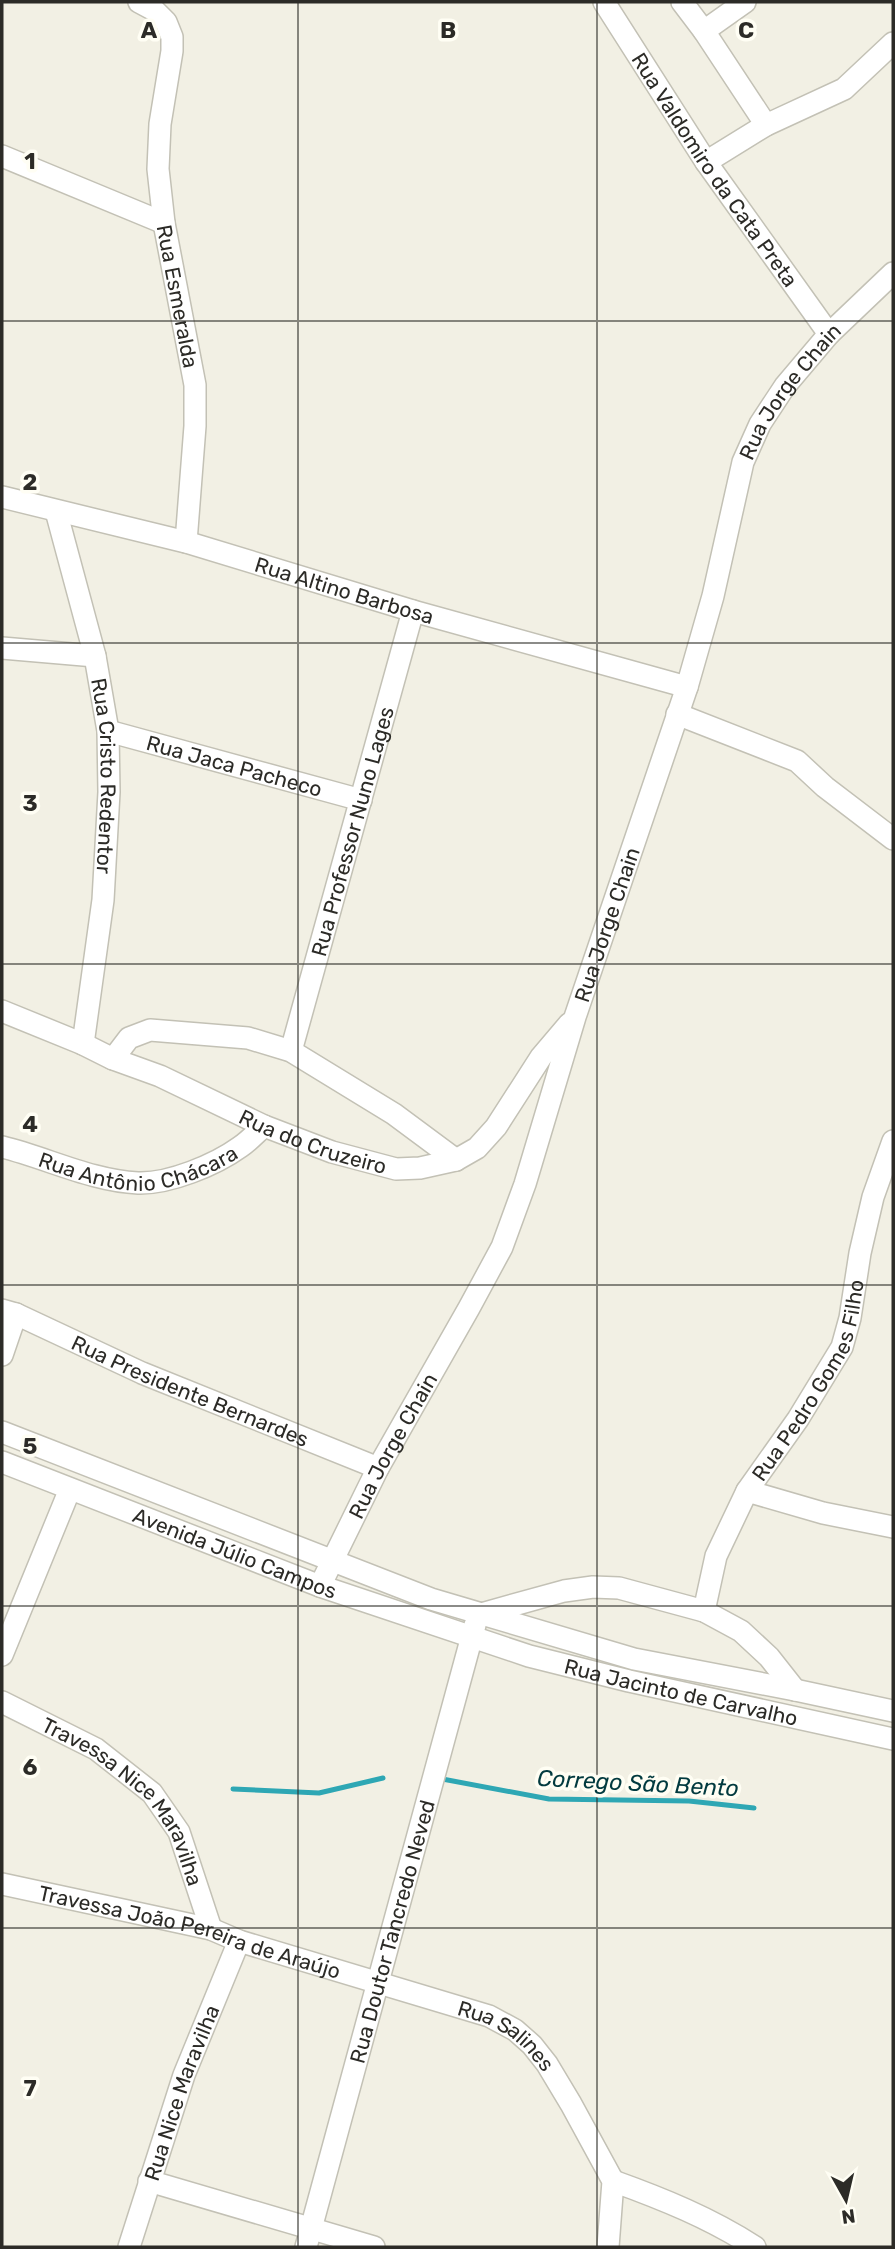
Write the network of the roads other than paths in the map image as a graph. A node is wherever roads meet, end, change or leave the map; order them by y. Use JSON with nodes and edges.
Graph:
{"nodes":[{"id":1,"x":139,"y":2,"type":"edge"},
{"id":2,"x":604,"y":2,"type":"edge"},
{"id":3,"x":682,"y":2,"type":"edge"},
{"id":4,"x":745,"y":2,"type":"edge"},
{"id":5,"x":704,"y":31,"type":"junction"},
{"id":6,"x":893,"y":43,"type":"edge"},
{"id":7,"x":766,"y":125,"type":"junction"},
{"id":8,"x":2,"y":156,"type":"edge"},
{"id":9,"x":706,"y":162,"type":"junction"},
{"id":10,"x":164,"y":223,"type":"junction"},
{"id":11,"x":893,"y":273,"type":"edge"},
{"id":12,"x":829,"y":334,"type":"junction"},
{"id":13,"x":2,"y":497,"type":"edge"},
{"id":14,"x":56,"y":511,"type":"junction"},
{"id":15,"x":186,"y":542,"type":"junction"},
{"id":16,"x":413,"y":611,"type":"junction"},
{"id":17,"x":2,"y":648,"type":"edge"},
{"id":18,"x":95,"y":656,"type":"junction"},
{"id":19,"x":687,"y":687,"type":"junction"},
{"id":20,"x":677,"y":714,"type":"junction"},
{"id":21,"x":108,"y":731,"type":"junction"},
{"id":22,"x":361,"y":800,"type":"junction"},
{"id":23,"x":893,"y":839,"type":"edge"},
{"id":24,"x":2,"y":1011,"type":"edge"},
{"id":25,"x":575,"y":1017,"type":"junction"},
{"id":26,"x":83,"y":1044,"type":"junction"},
{"id":27,"x":290,"y":1051,"type":"junction"},
{"id":28,"x":113,"y":1059,"type":"junction"},
{"id":29,"x":264,"y":1126,"type":"junction"},
{"id":30,"x":893,"y":1141,"type":"edge"},
{"id":31,"x":2,"y":1147,"type":"edge"},
{"id":32,"x":456,"y":1160,"type":"junction"},
{"id":33,"x":9,"y":1312,"type":"edge"},
{"id":34,"x":2,"y":1355,"type":"edge"},
{"id":35,"x":2,"y":1432,"type":"edge"},
{"id":36,"x":2,"y":1462,"type":"edge"},
{"id":37,"x":379,"y":1468,"type":"junction"},
{"id":38,"x":70,"y":1489,"type":"junction"},
{"id":39,"x":747,"y":1491,"type":"junction"},
{"id":40,"x":893,"y":1527,"type":"edge"},
{"id":41,"x":273,"y":1538,"type":"junction"},
{"id":42,"x":333,"y":1560,"type":"junction"},
{"id":43,"x":263,"y":1564,"type":"junction"},
{"id":44,"x":320,"y":1586,"type":"junction"},
{"id":45,"x":704,"y":1611,"type":"junction"},
{"id":46,"x":479,"y":1614,"type":"junction"},
{"id":47,"x":471,"y":1636,"type":"junction"},
{"id":48,"x":2,"y":1655,"type":"edge"},
{"id":49,"x":634,"y":1659,"type":"junction"},
{"id":50,"x":629,"y":1681,"type":"junction"},
{"id":51,"x":795,"y":1690,"type":"junction"},
{"id":52,"x":2,"y":1702,"type":"edge"},
{"id":53,"x":893,"y":1711,"type":"edge"},
{"id":54,"x":893,"y":1739,"type":"edge"},
{"id":55,"x":2,"y":1884,"type":"edge"},
{"id":56,"x":211,"y":1929,"type":"junction"},
{"id":57,"x":239,"y":1941,"type":"junction"},
{"id":58,"x":377,"y":1983,"type":"junction"},
{"id":59,"x":613,"y":2181,"type":"junction"},
{"id":60,"x":149,"y":2182,"type":"junction"},
{"id":61,"x":308,"y":2238,"type":"edge"},
{"id":62,"x":129,"y":2247,"type":"edge"},
{"id":63,"x":374,"y":2247,"type":"edge"},
{"id":64,"x":608,"y":2247,"type":"edge"},
{"id":65,"x":755,"y":2247,"type":"edge"}],
"edges":[{"from":1,"to":10,"type":"street","name":"Rua Esmeralda"},
{"from":2,"to":9,"type":"street","name":"Rua Valdomiro da Cata Preta"},
{"from":3,"to":5,"type":"street"},
{"from":4,"to":5,"type":"street"},
{"from":5,"to":7,"type":"street"},
{"from":6,"to":7,"type":"street"},
{"from":7,"to":9,"type":"street"},
{"from":8,"to":10,"type":"street"},
{"from":9,"to":12,"type":"street","name":"Rua Valdomiro da Cata Preta"},
{"from":10,"to":15,"type":"street","name":"Rua Esmeralda"},
{"from":11,"to":12,"type":"street","name":"Rua Jorge Chain"},
{"from":12,"to":19,"type":"street","name":"Rua Jorge Chain"},
{"from":13,"to":14,"type":"street","name":"Rua Altino Barbosa"},
{"from":14,"to":15,"type":"street","name":"Rua Altino Barbosa"},
{"from":14,"to":18,"type":"street","name":"Rua Cristo Redentor"},
{"from":15,"to":16,"type":"street","name":"Rua Altino Barbosa"},
{"from":16,"to":19,"type":"street","name":"Rua Altino Barbosa"},
{"from":16,"to":22,"type":"street","name":"Rua Professor Nuno Lages"},
{"from":17,"to":18,"type":"street"},
{"from":18,"to":21,"type":"street","name":"Rua Cristo Redentor"},
{"from":19,"to":20,"type":"street","name":"Rua Jorge Chain"},
{"from":20,"to":23,"type":"street"},
{"from":20,"to":25,"type":"street","name":"Rua Jorge Chain"},
{"from":21,"to":22,"type":"street","name":"Rua Jaca Pacheco"},
{"from":21,"to":26,"type":"street","name":"Rua Cristo Redentor"},
{"from":22,"to":27,"type":"street","name":"Rua Professor Nuno Lages"},
{"from":24,"to":26,"type":"street","name":"Rua do Cruzeiro"},
{"from":25,"to":32,"type":"street","name":"Rua do Cruzeiro"},
{"from":25,"to":37,"type":"street","name":"Rua Jorge Chain"},
{"from":26,"to":28,"type":"street","name":"Rua do Cruzeiro"},
{"from":27,"to":28,"type":"street"},
{"from":27,"to":32,"type":"street"},
{"from":28,"to":29,"type":"street","name":"Rua do Cruzeiro"},
{"from":29,"to":31,"type":"street","name":"Rua Antônio Chácara"},
{"from":29,"to":32,"type":"street","name":"Rua do Cruzeiro"},
{"from":30,"to":39,"type":"street","name":"Rua Pedro Gomes Filho"},
{"from":33,"to":34,"type":"street"},
{"from":33,"to":37,"type":"street","name":"Rua Presidente Bernardes"},
{"from":35,"to":41,"type":"street"},
{"from":36,"to":38,"type":"street","name":"Avenida Júlio Campos"},
{"from":37,"to":42,"type":"street","name":"Rua Jorge Chain"},
{"from":38,"to":43,"type":"street","name":"Avenida Júlio Campos"},
{"from":38,"to":48,"type":"street"},
{"from":39,"to":40,"type":"street"},
{"from":39,"to":45,"type":"street","name":"Rua Pedro Gomes Filho"},
{"from":41,"to":42,"type":"street"},
{"from":41,"to":43,"type":"street"},
{"from":42,"to":44,"type":"street","name":"Rua Jorge Chain"},
{"from":42,"to":46,"type":"street"},
{"from":43,"to":44,"type":"street","name":"Avenida Júlio Campos"},
{"from":44,"to":47,"type":"street","name":"Avenida Júlio Campos"},
{"from":45,"to":46,"type":"street"},
{"from":45,"to":51,"type":"street"},
{"from":46,"to":47,"type":"street","name":"Rua Doutor Tancredo Neved"},
{"from":46,"to":49,"type":"street"},
{"from":47,"to":50,"type":"street","name":"Rua Jacinto de Carvalho"},
{"from":47,"to":58,"type":"street","name":"Rua Doutor Tancredo Neved"},
{"from":49,"to":50,"type":"street"},
{"from":49,"to":51,"type":"street"},
{"from":50,"to":54,"type":"street","name":"Rua Jacinto de Carvalho"},
{"from":51,"to":53,"type":"street"},
{"from":52,"to":56,"type":"street","name":"Travessa Nice Maravilha"},
{"from":55,"to":56,"type":"street","name":"Travessa João Pereira de Araújo"},
{"from":56,"to":57,"type":"street","name":"Travessa João Pereira de Araújo"},
{"from":57,"to":58,"type":"street","name":"Travessa João Pereira de Araújo"},
{"from":57,"to":60,"type":"street","name":"Rua Nice Maravilha"},
{"from":58,"to":59,"type":"street","name":"Rua Salines"},
{"from":58,"to":61,"type":"street","name":"Rua Doutor Tancredo Neved"},
{"from":59,"to":64,"type":"street"},
{"from":59,"to":65,"type":"street"},
{"from":60,"to":61,"type":"street"},
{"from":60,"to":62,"type":"street","name":"Rua Nice Maravilha"},
{"from":61,"to":63,"type":"street"}]}
